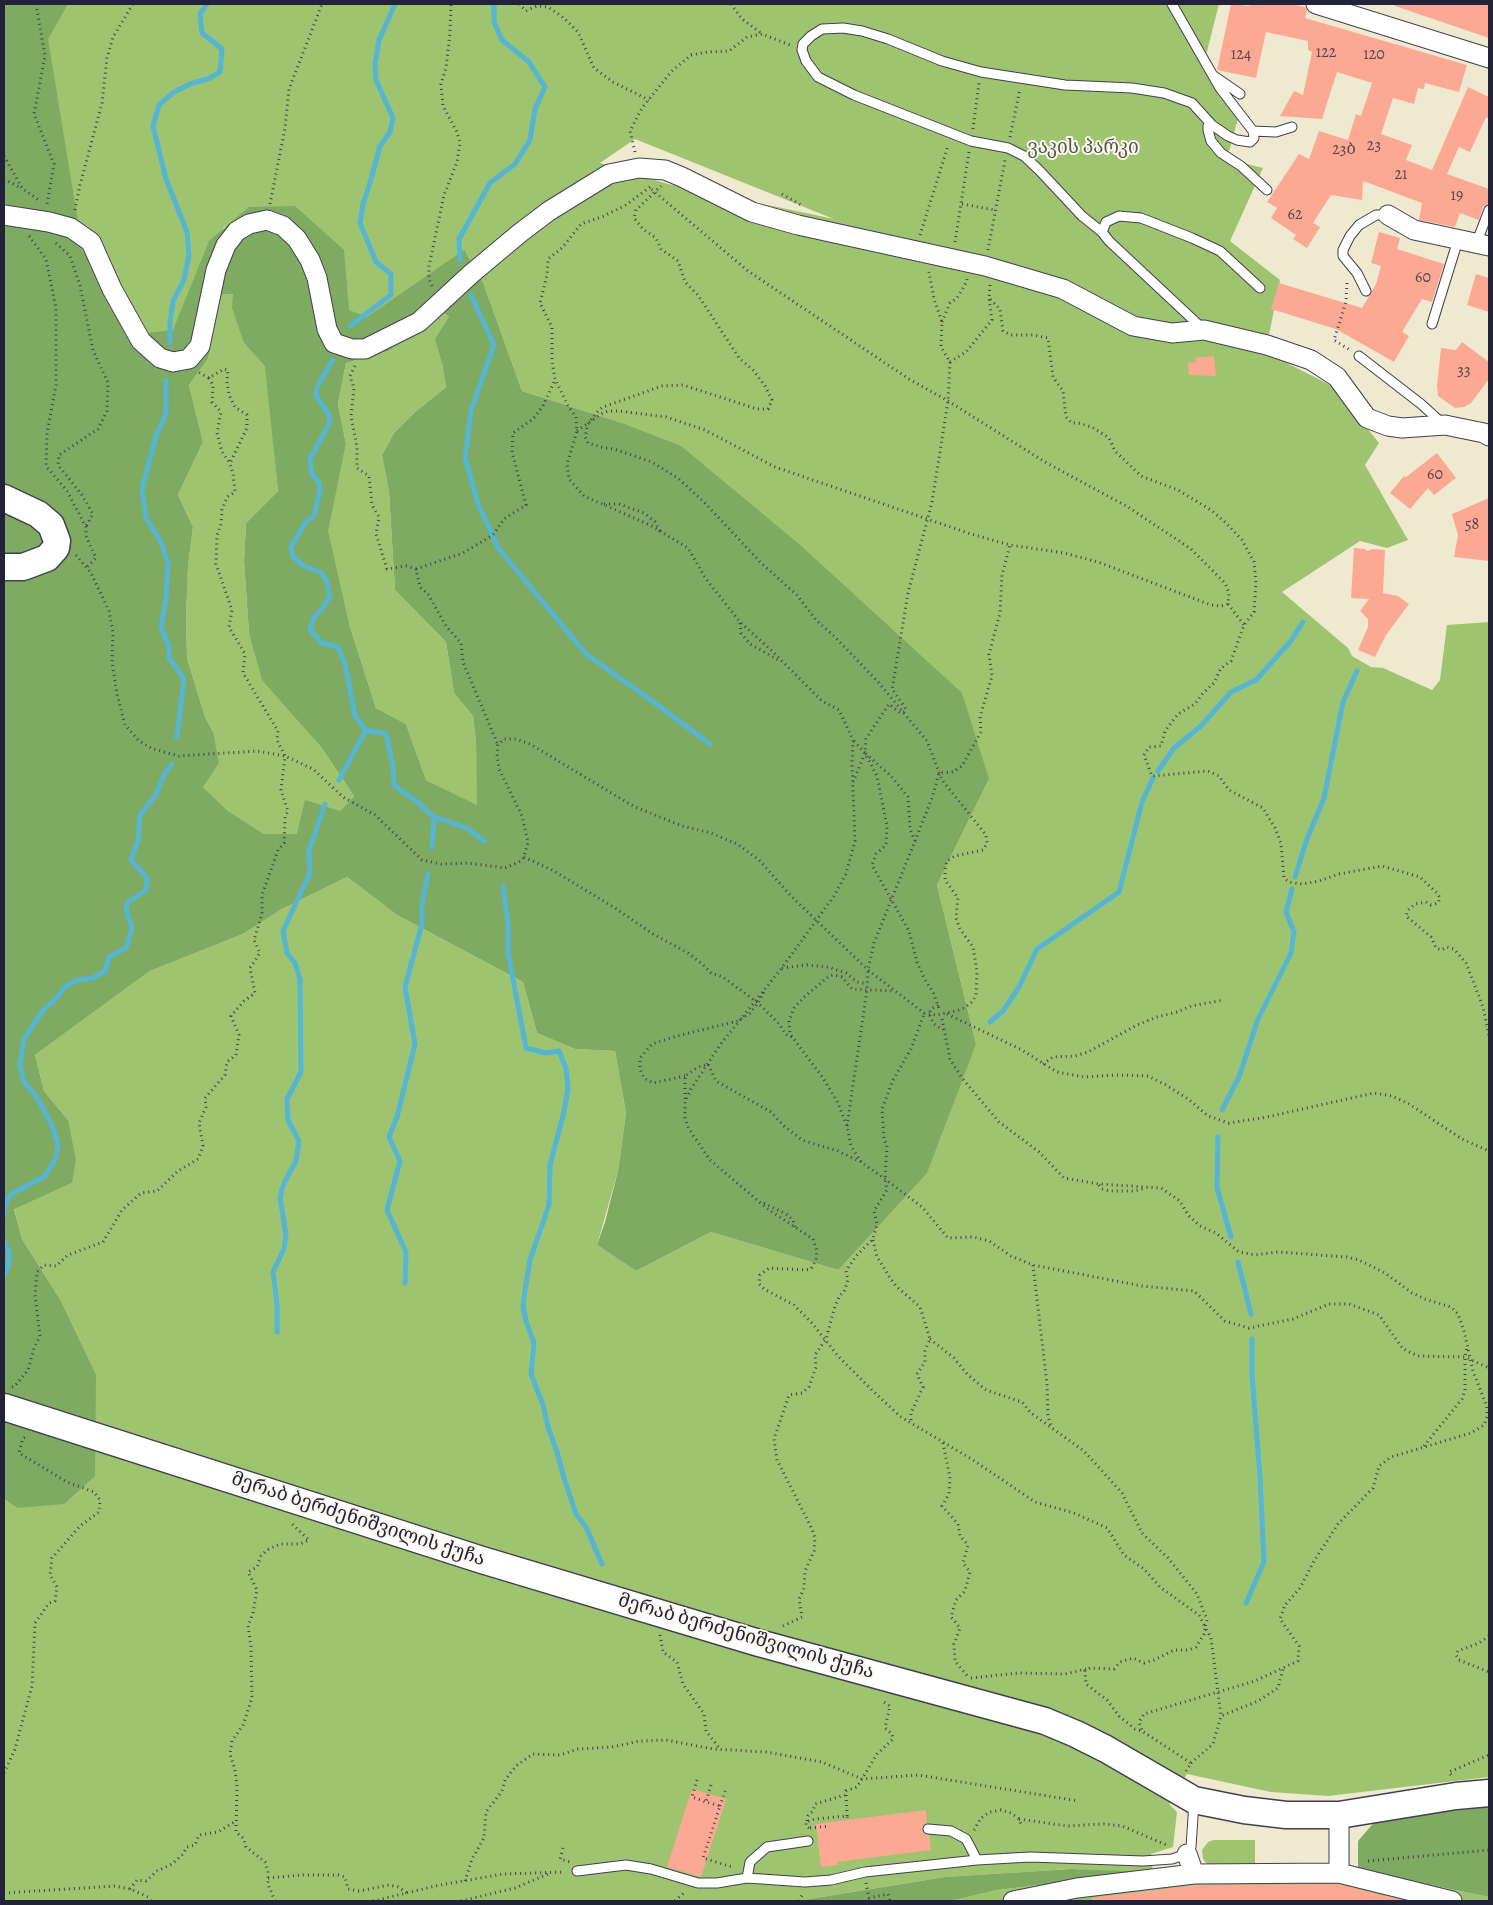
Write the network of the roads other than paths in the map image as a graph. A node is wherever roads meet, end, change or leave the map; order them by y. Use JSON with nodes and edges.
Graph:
{"nodes":[{"id":1,"x":1172,"y":4,"type":"edge"},
{"id":2,"x":1315,"y":4,"type":"edge"},
{"id":3,"x":1489,"y":58,"type":"edge"},
{"id":4,"x":1212,"y":75,"type":"junction"},
{"id":5,"x":1240,"y":94,"type":"dead end"},
{"id":6,"x":1212,"y":125,"type":"junction"},
{"id":7,"x":1292,"y":127,"type":"dead end"},
{"id":8,"x":1253,"y":131,"type":"junction"},
{"id":9,"x":1267,"y":190,"type":"dead end"},
{"id":10,"x":1489,"y":210,"type":"edge"},
{"id":11,"x":4,"y":215,"type":"edge"},
{"id":12,"x":1388,"y":215,"type":"joint"},
{"id":13,"x":1102,"y":232,"type":"junction"},
{"id":14,"x":1458,"y":240,"type":"junction"},
{"id":15,"x":1483,"y":245,"type":"edge"},
{"id":16,"x":1260,"y":288,"type":"dead end"},
{"id":17,"x":1366,"y":290,"type":"dead end"},
{"id":18,"x":1432,"y":324,"type":"dead end"},
{"id":19,"x":1204,"y":330,"type":"junction"},
{"id":20,"x":1359,"y":356,"type":"road end"},
{"id":21,"x":1445,"y":425,"type":"junction"},
{"id":22,"x":1489,"y":436,"type":"edge"},
{"id":23,"x":4,"y":498,"type":"edge"},
{"id":24,"x":4,"y":567,"type":"edge"},
{"id":25,"x":7,"y":1397,"type":"edge"},
{"id":26,"x":1489,"y":1793,"type":"edge"},
{"id":27,"x":1194,"y":1800,"type":"junction"},
{"id":28,"x":1339,"y":1815,"type":"junction"},
{"id":29,"x":928,"y":1829,"type":"dead end"},
{"id":30,"x":808,"y":1840,"type":"dead end"},
{"id":31,"x":1184,"y":1855,"type":"junction"},
{"id":32,"x":978,"y":1860,"type":"junction"},
{"id":33,"x":1339,"y":1868,"type":"junction"},
{"id":34,"x":577,"y":1871,"type":"road end"},
{"id":35,"x":1194,"y":1874,"type":"junction"},
{"id":36,"x":747,"y":1878,"type":"junction"},
{"id":37,"x":1042,"y":1898,"type":"edge"},
{"id":38,"x":1426,"y":1898,"type":"edge"},
{"id":39,"x":1013,"y":1901,"type":"edge"},
{"id":40,"x":1452,"y":1901,"type":"edge"}],
"edges":[{"from":1,"to":4,"type":"lane"},
{"from":2,"to":3,"type":"street"},
{"from":4,"to":5,"type":"lane"},
{"from":4,"to":8,"type":"lane"},
{"from":6,"to":8,"type":"lane"},
{"from":6,"to":9,"type":"lane"},
{"from":6,"to":13,"type":"lane"},
{"from":7,"to":8,"type":"lane"},
{"from":10,"to":15,"type":"lane"},
{"from":11,"to":19,"type":"street"},
{"from":12,"to":14,"type":"street"},
{"from":12,"to":17,"type":"lane"},
{"from":13,"to":16,"type":"lane"},
{"from":13,"to":19,"type":"lane"},
{"from":14,"to":15,"type":"street"},
{"from":14,"to":18,"type":"lane"},
{"from":19,"to":21,"type":"street"},
{"from":20,"to":21,"type":"lane"},
{"from":21,"to":22,"type":"street"},
{"from":23,"to":24,"type":"street"},
{"from":25,"to":27,"type":"street","name":"მერაბ ბერძენიშვილის ქუჩა"},
{"from":26,"to":28,"type":"street","name":"მერაბ ბერძენიშვილის ქუჩა"},
{"from":27,"to":28,"type":"street","name":"მერაბ ბერძენიშვილის ქუჩა"},
{"from":27,"to":31,"type":"lane"},
{"from":28,"to":33,"type":"street"},
{"from":29,"to":32,"type":"lane"},
{"from":30,"to":36,"type":"lane"},
{"from":31,"to":32,"type":"lane"},
{"from":31,"to":35,"type":"street"},
{"from":32,"to":36,"type":"lane"},
{"from":33,"to":35,"type":"street"},
{"from":33,"to":38,"type":"street"},
{"from":34,"to":36,"type":"lane"},
{"from":35,"to":37,"type":"street"},
{"from":37,"to":39,"type":"street"},
{"from":38,"to":40,"type":"street"}]}
